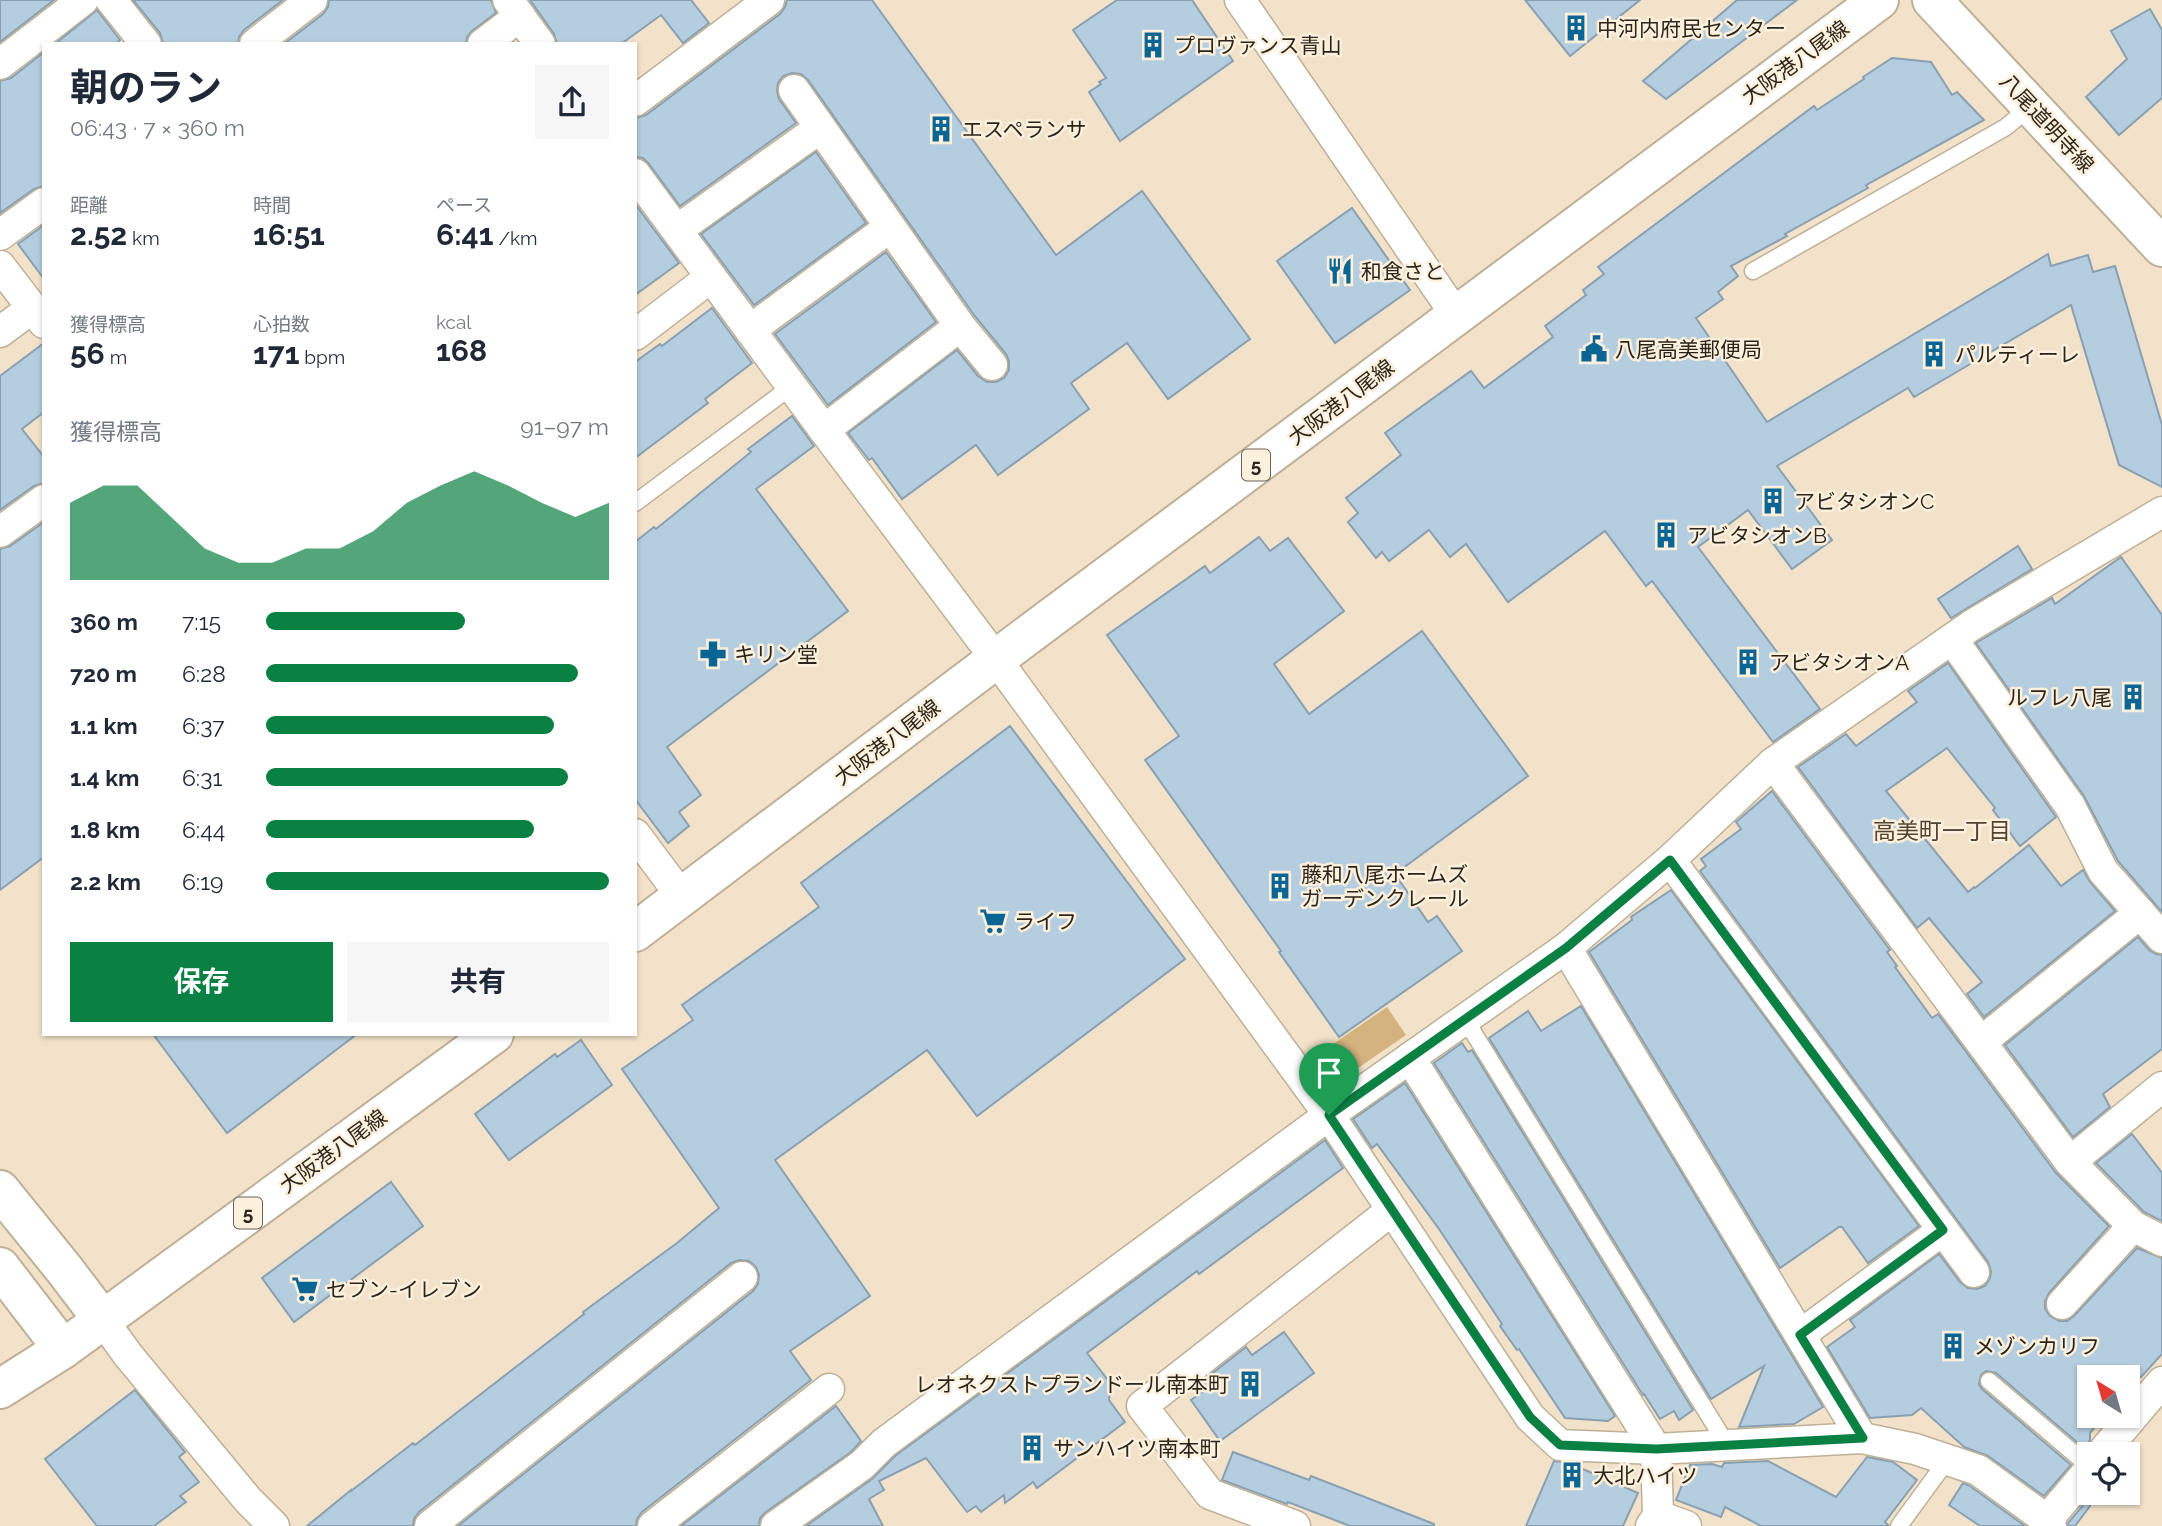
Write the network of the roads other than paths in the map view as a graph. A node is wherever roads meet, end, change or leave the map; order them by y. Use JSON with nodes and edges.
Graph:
{"nodes":[{"id":1,"x":83,"y":0,"type":"edge"},
{"id":2,"x":111,"y":0,"type":"edge"},
{"id":3,"x":312,"y":0,"type":"edge"},
{"id":4,"x":769,"y":0,"type":"edge"},
{"id":5,"x":1240,"y":0,"type":"edge"},
{"id":6,"x":1879,"y":0,"type":"edge"},
{"id":7,"x":1932,"y":0,"type":"edge"},
{"id":8,"x":514,"y":8,"type":"edge"},
{"id":9,"x":144,"y":42,"type":"edge"},
{"id":10,"x":258,"y":42,"type":"edge"},
{"id":11,"x":485,"y":42,"type":"edge"},
{"id":12,"x":539,"y":42,"type":"edge"},
{"id":13,"x":0,"y":64,"type":"edge"},
{"id":14,"x":794,"y":90,"type":"dead end"},
{"id":15,"x":637,"y":99,"type":"edge"},
{"id":16,"x":2031,"y":106,"type":"junction"},
{"id":17,"x":820,"y":128,"type":"junction"},
{"id":18,"x":637,"y":177,"type":"edge"},
{"id":19,"x":42,"y":204,"type":"edge"},
{"id":20,"x":890,"y":227,"type":"junction"},
{"id":21,"x":677,"y":230,"type":"junction"},
{"id":22,"x":2156,"y":231,"type":"edge"},
{"id":23,"x":0,"y":235,"type":"edge"},
{"id":24,"x":0,"y":266,"type":"edge"},
{"id":25,"x":1753,"y":271,"type":"dead end"},
{"id":26,"x":711,"y":277,"type":"junction"},
{"id":27,"x":1457,"y":315,"type":"junction"},
{"id":28,"x":38,"y":316,"type":"edge"},
{"id":29,"x":960,"y":326,"type":"junction"},
{"id":30,"x":750,"y":330,"type":"junction"},
{"id":31,"x":0,"y":332,"type":"edge"},
{"id":32,"x":637,"y":333,"type":"edge"},
{"id":33,"x":992,"y":365,"type":"dead end"},
{"id":34,"x":792,"y":386,"type":"junction"},
{"id":35,"x":824,"y":430,"type":"junction"},
{"id":36,"x":42,"y":501,"type":"edge"},
{"id":37,"x":637,"y":502,"type":"edge"},
{"id":38,"x":2162,"y":512,"type":"edge"},
{"id":39,"x":0,"y":533,"type":"edge"},
{"id":40,"x":1952,"y":639,"type":"junction"},
{"id":41,"x":996,"y":659,"type":"junction"},
{"id":42,"x":1773,"y":763,"type":"junction"},
{"id":43,"x":637,"y":837,"type":"edge"},
{"id":44,"x":1670,"y":860,"type":"junction"},
{"id":45,"x":682,"y":897,"type":"junction"},
{"id":46,"x":2140,"y":913,"type":"junction"},
{"id":47,"x":637,"y":931,"type":"edge"},
{"id":48,"x":2162,"y":938,"type":"edge"},
{"id":49,"x":1566,"y":948,"type":"junction"},
{"id":50,"x":1465,"y":1019,"type":"junction"},
{"id":51,"x":491,"y":1036,"type":"edge"},
{"id":52,"x":1981,"y":1042,"type":"junction"},
{"id":53,"x":1410,"y":1058,"type":"junction"},
{"id":54,"x":2162,"y":1087,"type":"edge"},
{"id":55,"x":1329,"y":1115,"type":"junction"},
{"id":56,"x":2070,"y":1162,"type":"junction"},
{"id":57,"x":0,"y":1191,"type":"edge"},
{"id":58,"x":1392,"y":1210,"type":"junction"},
{"id":59,"x":2133,"y":1226,"type":"junction"},
{"id":60,"x":1943,"y":1230,"type":"junction"},
{"id":61,"x":2162,"y":1241,"type":"edge"},
{"id":62,"x":0,"y":1268,"type":"edge"},
{"id":63,"x":1974,"y":1272,"type":"dead end"},
{"id":64,"x":742,"y":1277,"type":"dead end"},
{"id":65,"x":2062,"y":1304,"type":"dead end"},
{"id":66,"x":102,"y":1319,"type":"junction"},
{"id":67,"x":1800,"y":1335,"type":"junction"},
{"id":68,"x":63,"y":1349,"type":"junction"},
{"id":69,"x":1989,"y":1381,"type":"dead end"},
{"id":70,"x":2162,"y":1382,"type":"edge"},
{"id":71,"x":0,"y":1389,"type":"edge"},
{"id":72,"x":829,"y":1389,"type":"dead end"},
{"id":73,"x":1863,"y":1438,"type":"junction"},
{"id":74,"x":2111,"y":1442,"type":"edge"},
{"id":75,"x":1727,"y":1445,"type":"junction"},
{"id":76,"x":1656,"y":1449,"type":"junction"},
{"id":77,"x":2077,"y":1457,"type":"edge"},
{"id":78,"x":1948,"y":1460,"type":"junction"},
{"id":79,"x":2077,"y":1485,"type":"edge"},
{"id":80,"x":1655,"y":1521,"type":"edge"},
{"id":81,"x":2049,"y":1523,"type":"edge"},
{"id":82,"x":1285,"y":1524,"type":"edge"},
{"id":83,"x":274,"y":1526,"type":"edge"},
{"id":84,"x":430,"y":1526,"type":"edge"},
{"id":85,"x":653,"y":1526,"type":"edge"},
{"id":86,"x":776,"y":1526,"type":"edge"},
{"id":87,"x":1686,"y":1526,"type":"edge"},
{"id":88,"x":1899,"y":1526,"type":"edge"}],
"edges":[{"from":1,"to":13,"type":"street"},
{"from":2,"to":9,"type":"street"},
{"from":3,"to":10,"type":"street"},
{"from":4,"to":15,"type":"street"},
{"from":5,"to":27,"type":"street"},
{"from":6,"to":27,"type":"main road","name":"大阪港八尾線","number":"5"},
{"from":7,"to":16,"type":"main road","name":"八尾道明寺線"},
{"from":8,"to":11,"type":"street"},
{"from":8,"to":12,"type":"street"},
{"from":14,"to":17,"type":"street"},
{"from":16,"to":22,"type":"main road","name":"八尾道明寺線"},
{"from":16,"to":25,"type":"lane"},
{"from":17,"to":20,"type":"street"},
{"from":17,"to":21,"type":"street"},
{"from":18,"to":21,"type":"street"},
{"from":19,"to":23,"type":"street"},
{"from":20,"to":29,"type":"street"},
{"from":20,"to":30,"type":"street"},
{"from":21,"to":26,"type":"street"},
{"from":24,"to":28,"type":"street"},
{"from":26,"to":30,"type":"street"},
{"from":26,"to":32,"type":"street"},
{"from":27,"to":41,"type":"main road","name":"大阪港八尾線","number":"5"},
{"from":28,"to":31,"type":"street"},
{"from":29,"to":33,"type":"street"},
{"from":29,"to":35,"type":"street"},
{"from":30,"to":34,"type":"street"},
{"from":34,"to":35,"type":"street"},
{"from":34,"to":37,"type":"lane"},
{"from":35,"to":41,"type":"street"},
{"from":36,"to":39,"type":"street"},
{"from":38,"to":40,"type":"street"},
{"from":40,"to":42,"type":"street"},
{"from":40,"to":46,"type":"street"},
{"from":41,"to":45,"type":"main road","name":"大阪港八尾線","number":"5"},
{"from":41,"to":55,"type":"street"},
{"from":42,"to":44,"type":"street"},
{"from":42,"to":52,"type":"street"},
{"from":43,"to":45,"type":"street"},
{"from":44,"to":49,"type":"street"},
{"from":44,"to":60,"type":"street"},
{"from":45,"to":47,"type":"main road","name":"大阪港八尾線","number":"5"},
{"from":46,"to":48,"type":"street"},
{"from":46,"to":52,"type":"street"},
{"from":49,"to":50,"type":"street"},
{"from":49,"to":67,"type":"street"},
{"from":50,"to":53,"type":"street"},
{"from":50,"to":75,"type":"lane"},
{"from":51,"to":66,"type":"main road","name":"大阪港八尾線","number":"5"},
{"from":52,"to":56,"type":"street"},
{"from":53,"to":55,"type":"street"},
{"from":53,"to":76,"type":"street"},
{"from":54,"to":56,"type":"street"},
{"from":55,"to":58,"type":"street"},
{"from":55,"to":86,"type":"street"},
{"from":56,"to":59,"type":"street"},
{"from":57,"to":66,"type":"main road"},
{"from":58,"to":76,"type":"street"},
{"from":58,"to":82,"type":"street"},
{"from":59,"to":61,"type":"street"},
{"from":59,"to":65,"type":"street"},
{"from":60,"to":63,"type":"street"},
{"from":60,"to":67,"type":"street"},
{"from":62,"to":68,"type":"main road"},
{"from":64,"to":84,"type":"street"},
{"from":66,"to":68,"type":"main road","name":"大阪港八尾線","number":"5"},
{"from":66,"to":83,"type":"street"},
{"from":67,"to":73,"type":"street"},
{"from":68,"to":71,"type":"main road","name":"大阪港八尾線","number":"5"},
{"from":69,"to":77,"type":"lane"},
{"from":70,"to":74,"type":"street"},
{"from":72,"to":85,"type":"street"},
{"from":73,"to":75,"type":"street"},
{"from":73,"to":78,"type":"street"},
{"from":75,"to":76,"type":"street"},
{"from":76,"to":80,"type":"street"},
{"from":78,"to":81,"type":"street"},
{"from":78,"to":88,"type":"lane"},
{"from":79,"to":81,"type":"street"},
{"from":80,"to":87,"type":"street"}]}
